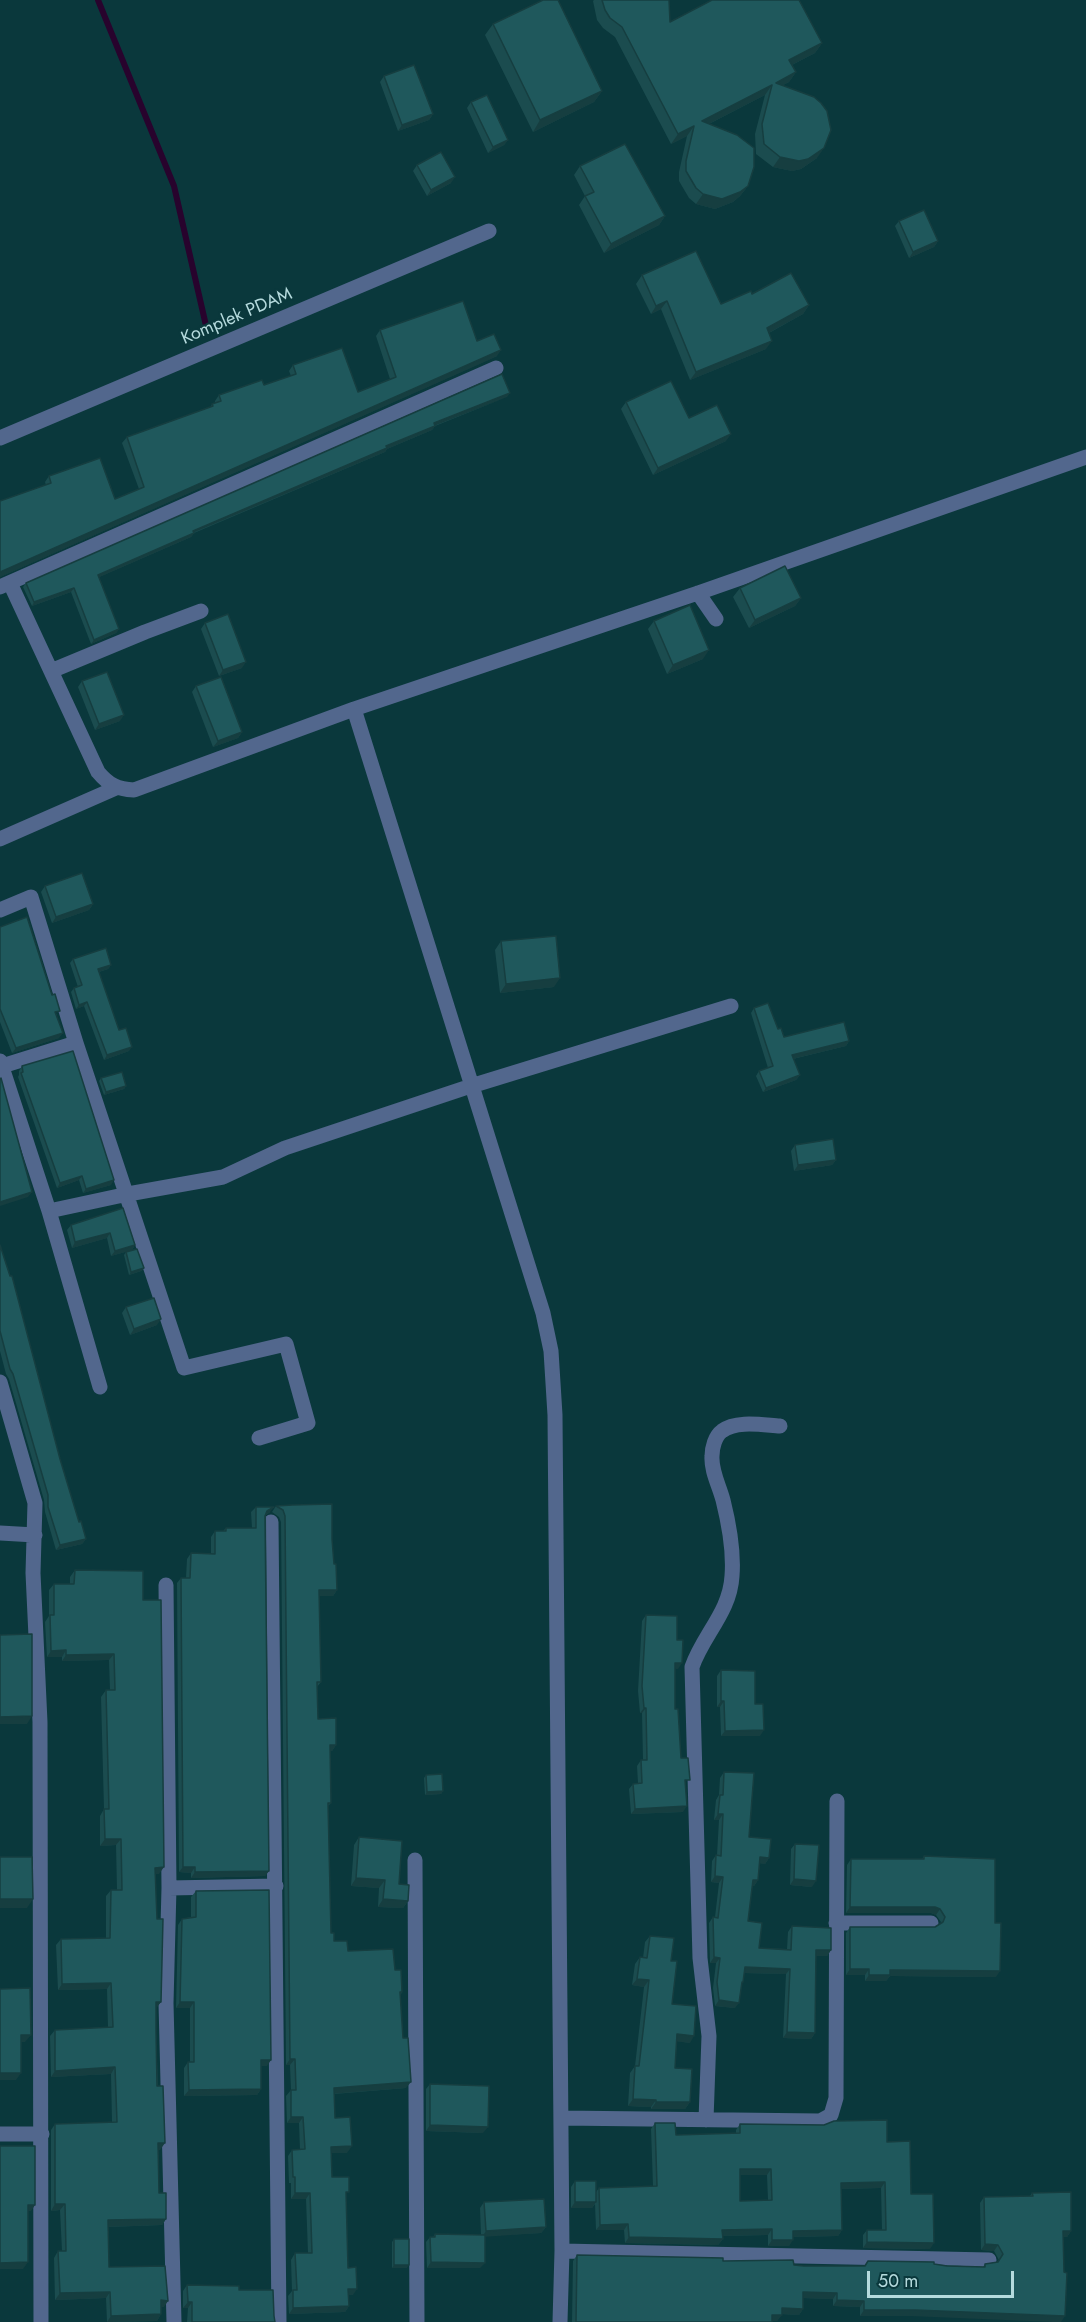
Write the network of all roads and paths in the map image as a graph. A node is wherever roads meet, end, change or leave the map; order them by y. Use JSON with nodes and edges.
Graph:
{"nodes":[{"id":1,"x":489,"y":231,"type":"dead end"},
{"id":2,"x":496,"y":368,"type":"dead end"},
{"id":3,"x":0,"y":438,"type":"edge"},
{"id":4,"x":1086,"y":457,"type":"edge"},
{"id":5,"x":5,"y":585,"type":"edge"},
{"id":6,"x":698,"y":593,"type":"junction"},
{"id":7,"x":201,"y":611,"type":"dead end"},
{"id":8,"x":716,"y":619,"type":"dead end"},
{"id":9,"x":51,"y":671,"type":"junction"},
{"id":10,"x":354,"y":708,"type":"junction"},
{"id":11,"x":116,"y":788,"type":"junction"},
{"id":12,"x":0,"y":839,"type":"edge"},
{"id":13,"x":0,"y":910,"type":"edge"},
{"id":14,"x":731,"y":1005,"type":"dead end"},
{"id":15,"x":76,"y":1042,"type":"junction"},
{"id":16,"x":1,"y":1063,"type":"edge"},
{"id":17,"x":471,"y":1086,"type":"junction"},
{"id":18,"x":128,"y":1194,"type":"junction"},
{"id":19,"x":49,"y":1211,"type":"junction"},
{"id":20,"x":0,"y":1382,"type":"edge"},
{"id":21,"x":100,"y":1387,"type":"dead end"},
{"id":22,"x":780,"y":1426,"type":"dead end"},
{"id":23,"x":259,"y":1438,"type":"dead end"},
{"id":24,"x":271,"y":1522,"type":"dead end"},
{"id":25,"x":0,"y":1533,"type":"edge"},
{"id":26,"x":35,"y":1535,"type":"junction"},
{"id":27,"x":166,"y":1585,"type":"dead end"},
{"id":28,"x":837,"y":1801,"type":"dead end"},
{"id":29,"x":415,"y":1860,"type":"dead end"},
{"id":30,"x":276,"y":1886,"type":"junction"},
{"id":31,"x":169,"y":1888,"type":"junction"},
{"id":32,"x":837,"y":1923,"type":"junction"},
{"id":33,"x":931,"y":1923,"type":"dead end"},
{"id":34,"x":561,"y":2118,"type":"junction"},
{"id":35,"x":706,"y":2120,"type":"junction"},
{"id":36,"x":0,"y":2134,"type":"edge"},
{"id":37,"x":42,"y":2134,"type":"junction"},
{"id":38,"x":562,"y":2251,"type":"junction"},
{"id":39,"x":989,"y":2260,"type":"dead end"},
{"id":40,"x":41,"y":2322,"type":"edge"},
{"id":41,"x":174,"y":2322,"type":"edge"},
{"id":42,"x":279,"y":2322,"type":"edge"},
{"id":43,"x":417,"y":2322,"type":"edge"},
{"id":44,"x":560,"y":2322,"type":"edge"}],
"edges":[{"from":1,"to":3,"type":"street","name":"Komplek PDAM"},
{"from":2,"to":5,"type":"street"},
{"from":4,"to":6,"type":"street"},
{"from":5,"to":9,"type":"street"},
{"from":6,"to":8,"type":"street"},
{"from":6,"to":10,"type":"street"},
{"from":7,"to":9,"type":"street"},
{"from":9,"to":11,"type":"street"},
{"from":10,"to":11,"type":"street"},
{"from":10,"to":17,"type":"street"},
{"from":11,"to":12,"type":"street"},
{"from":13,"to":15,"type":"street"},
{"from":14,"to":17,"type":"street"},
{"from":15,"to":16,"type":"street"},
{"from":15,"to":18,"type":"street"},
{"from":16,"to":19,"type":"street"},
{"from":17,"to":18,"type":"street"},
{"from":17,"to":34,"type":"street"},
{"from":18,"to":19,"type":"street"},
{"from":18,"to":23,"type":"street"},
{"from":19,"to":21,"type":"street"},
{"from":20,"to":26,"type":"street"},
{"from":22,"to":35,"type":"street"},
{"from":24,"to":30,"type":"street"},
{"from":25,"to":26,"type":"street"},
{"from":26,"to":37,"type":"street"},
{"from":27,"to":31,"type":"street"},
{"from":28,"to":32,"type":"street"},
{"from":29,"to":43,"type":"street"},
{"from":30,"to":31,"type":"street"},
{"from":30,"to":42,"type":"street"},
{"from":31,"to":41,"type":"street"},
{"from":32,"to":33,"type":"street"},
{"from":32,"to":35,"type":"street"},
{"from":34,"to":35,"type":"street"},
{"from":34,"to":38,"type":"street"},
{"from":36,"to":37,"type":"street"},
{"from":37,"to":40,"type":"street"},
{"from":38,"to":39,"type":"street"},
{"from":38,"to":44,"type":"street"}]}
